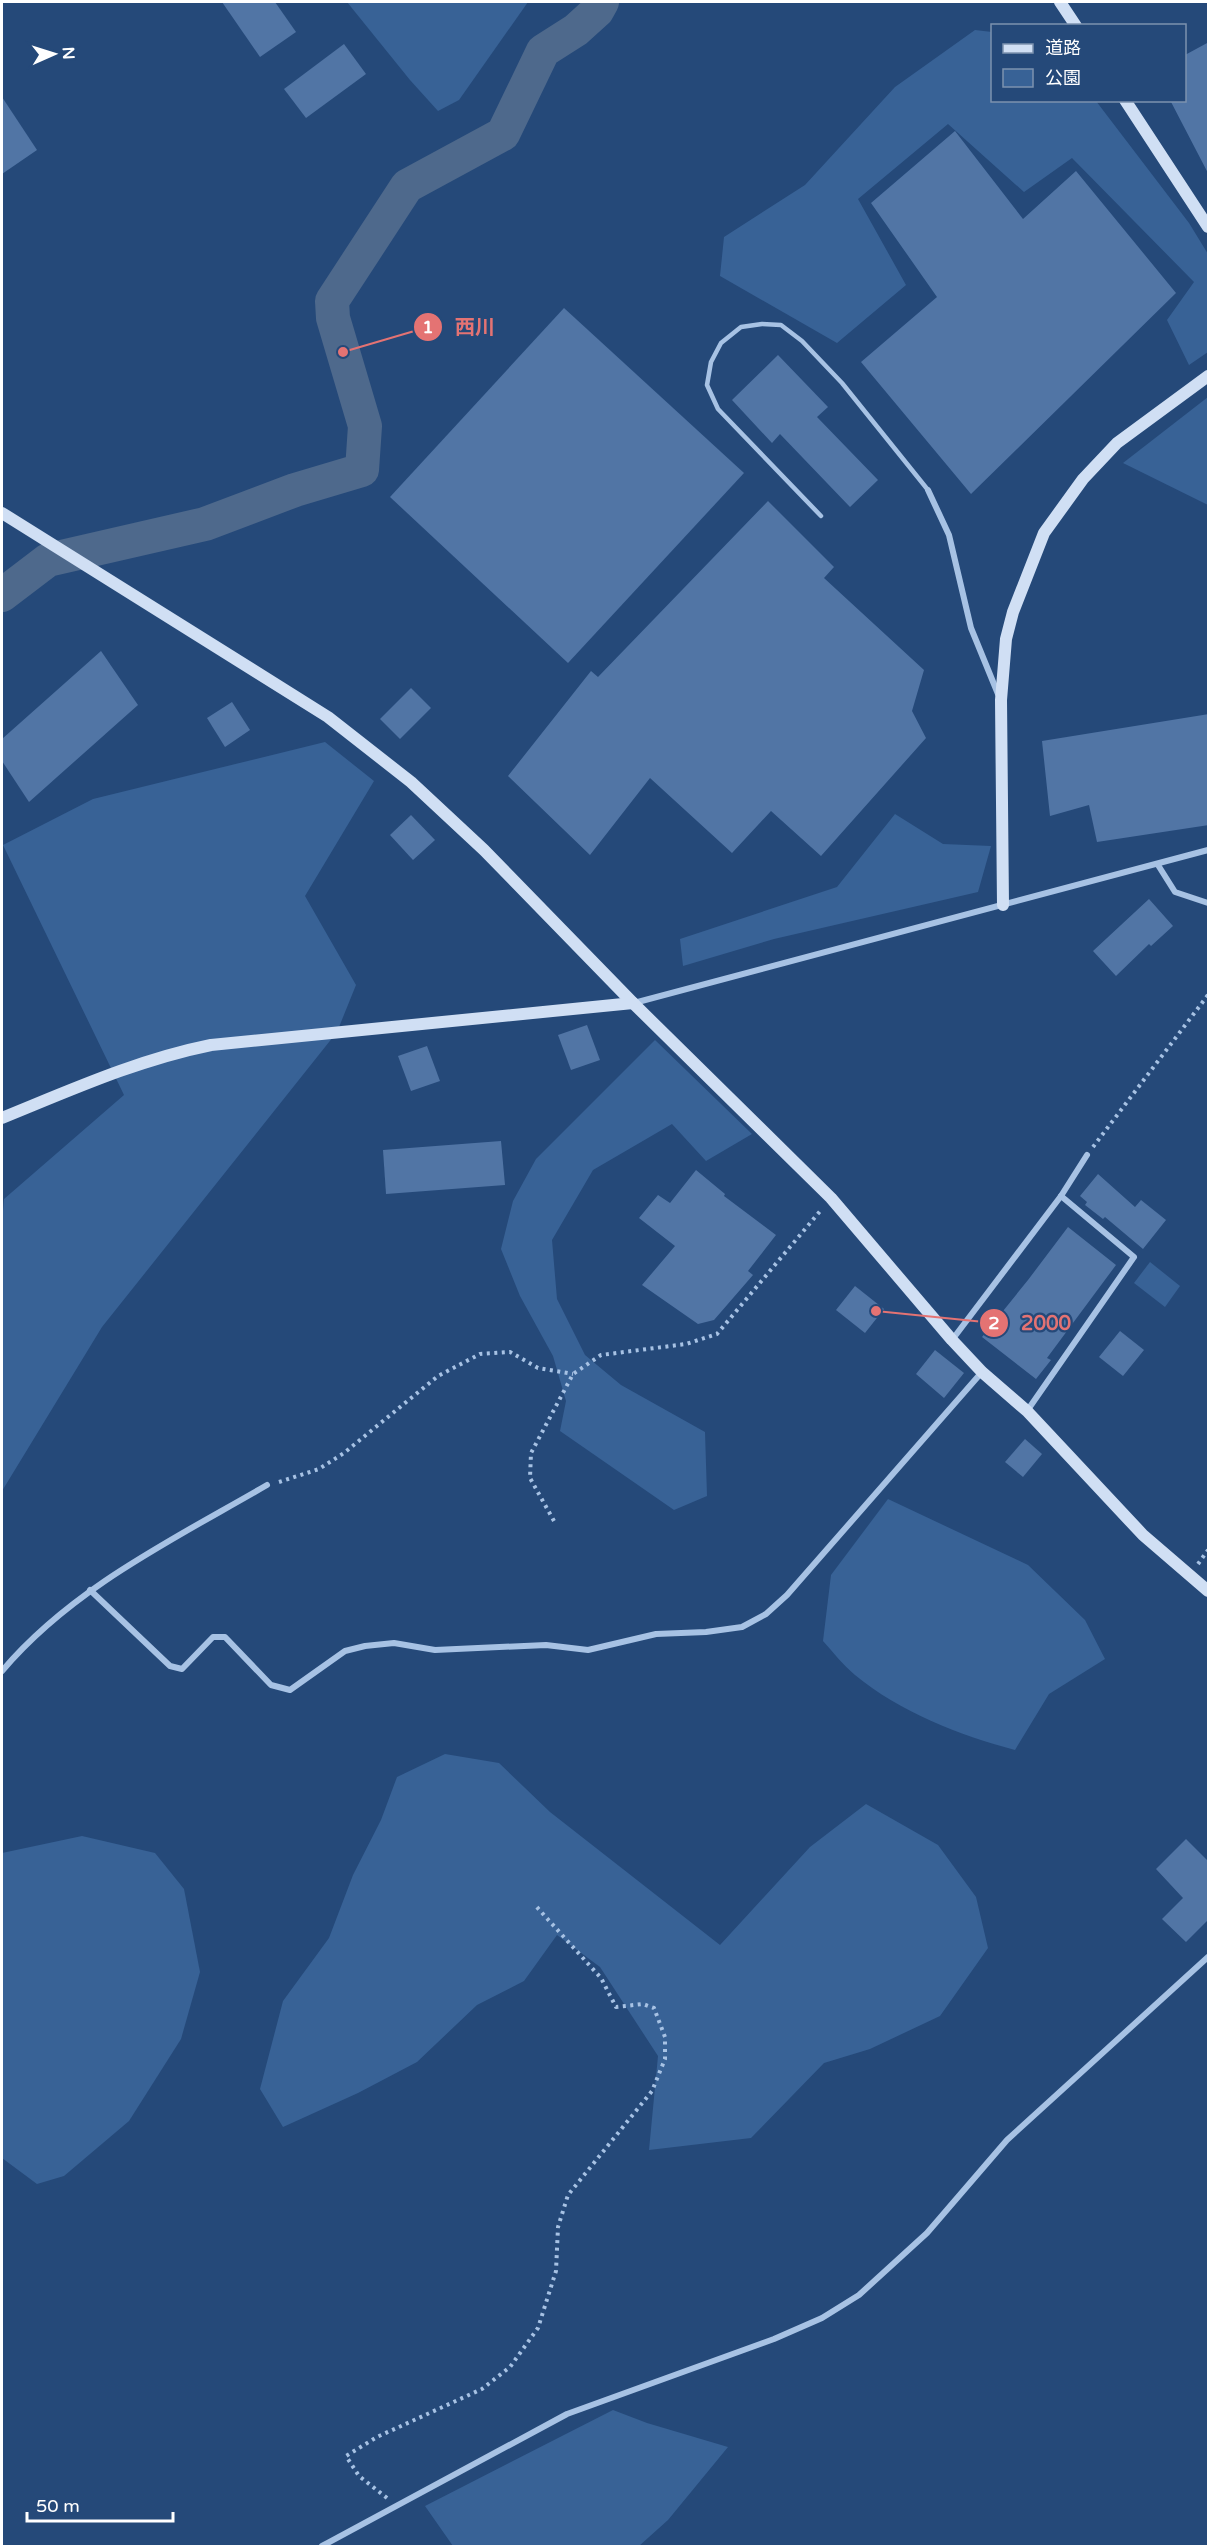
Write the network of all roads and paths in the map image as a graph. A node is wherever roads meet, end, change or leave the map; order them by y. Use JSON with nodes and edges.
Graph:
{"nodes":[{"id":1,"x":1060,"y":2,"type":"edge"},
{"id":2,"x":1075,"y":24,"type":"edge"},
{"id":3,"x":1126,"y":102,"type":"edge"},
{"id":4,"x":1209,"y":227,"type":"edge"},
{"id":5,"x":1209,"y":376,"type":"edge"},
{"id":6,"x":928,"y":490,"type":"joint"},
{"id":7,"x":2,"y":513,"type":"edge"},
{"id":8,"x":821,"y":516,"type":"dead end"},
{"id":9,"x":1001,"y":700,"type":"junction"},
{"id":10,"x":1209,"y":850,"type":"edge"},
{"id":11,"x":1158,"y":865,"type":"junction"},
{"id":12,"x":1209,"y":903,"type":"edge"},
{"id":13,"x":1003,"y":905,"type":"junction"},
{"id":14,"x":1209,"y":994,"type":"edge"},
{"id":15,"x":633,"y":1003,"type":"junction"},
{"id":16,"x":2,"y":1118,"type":"edge"},
{"id":17,"x":1087,"y":1155,"type":"joint"},
{"id":18,"x":1061,"y":1196,"type":"junction"},
{"id":19,"x":831,"y":1198,"type":"junction"},
{"id":20,"x":952,"y":1340,"type":"junction"},
{"id":21,"x":982,"y":1372,"type":"junction"},
{"id":22,"x":573,"y":1374,"type":"junction"},
{"id":23,"x":1026,"y":1411,"type":"junction"},
{"id":24,"x":267,"y":1485,"type":"joint"},
{"id":25,"x":554,"y":1521,"type":"dead end"},
{"id":26,"x":90,"y":1590,"type":"junction"},
{"id":27,"x":1209,"y":1591,"type":"edge"},
{"id":28,"x":2,"y":1671,"type":"edge"},
{"id":29,"x":534,"y":1904,"type":"dead end"},
{"id":30,"x":1209,"y":1957,"type":"edge"},
{"id":31,"x":396,"y":2506,"type":"junction"},
{"id":32,"x":322,"y":2547,"type":"edge"}],
"edges":[{"from":1,"to":2,"type":"street"},
{"from":3,"to":4,"type":"street"},
{"from":5,"to":9,"type":"street"},
{"from":6,"to":8,"type":"lane"},
{"from":6,"to":9,"type":"street"},
{"from":7,"to":15,"type":"street"},
{"from":9,"to":13,"type":"street"},
{"from":10,"to":11,"type":"street"},
{"from":11,"to":12,"type":"street"},
{"from":11,"to":13,"type":"street"},
{"from":13,"to":15,"type":"street"},
{"from":14,"to":17,"type":"path"},
{"from":15,"to":16,"type":"street"},
{"from":15,"to":19,"type":"street"},
{"from":17,"to":18,"type":"street"},
{"from":18,"to":20,"type":"street"},
{"from":18,"to":23,"type":"street"},
{"from":19,"to":20,"type":"street"},
{"from":19,"to":22,"type":"path"},
{"from":20,"to":21,"type":"street"},
{"from":21,"to":23,"type":"street"},
{"from":21,"to":26,"type":"street"},
{"from":22,"to":24,"type":"path"},
{"from":22,"to":25,"type":"path"},
{"from":23,"to":27,"type":"street"},
{"from":24,"to":26,"type":"street"},
{"from":26,"to":28,"type":"street"},
{"from":29,"to":31,"type":"path"},
{"from":30,"to":31,"type":"street"},
{"from":31,"to":32,"type":"street"}]}
